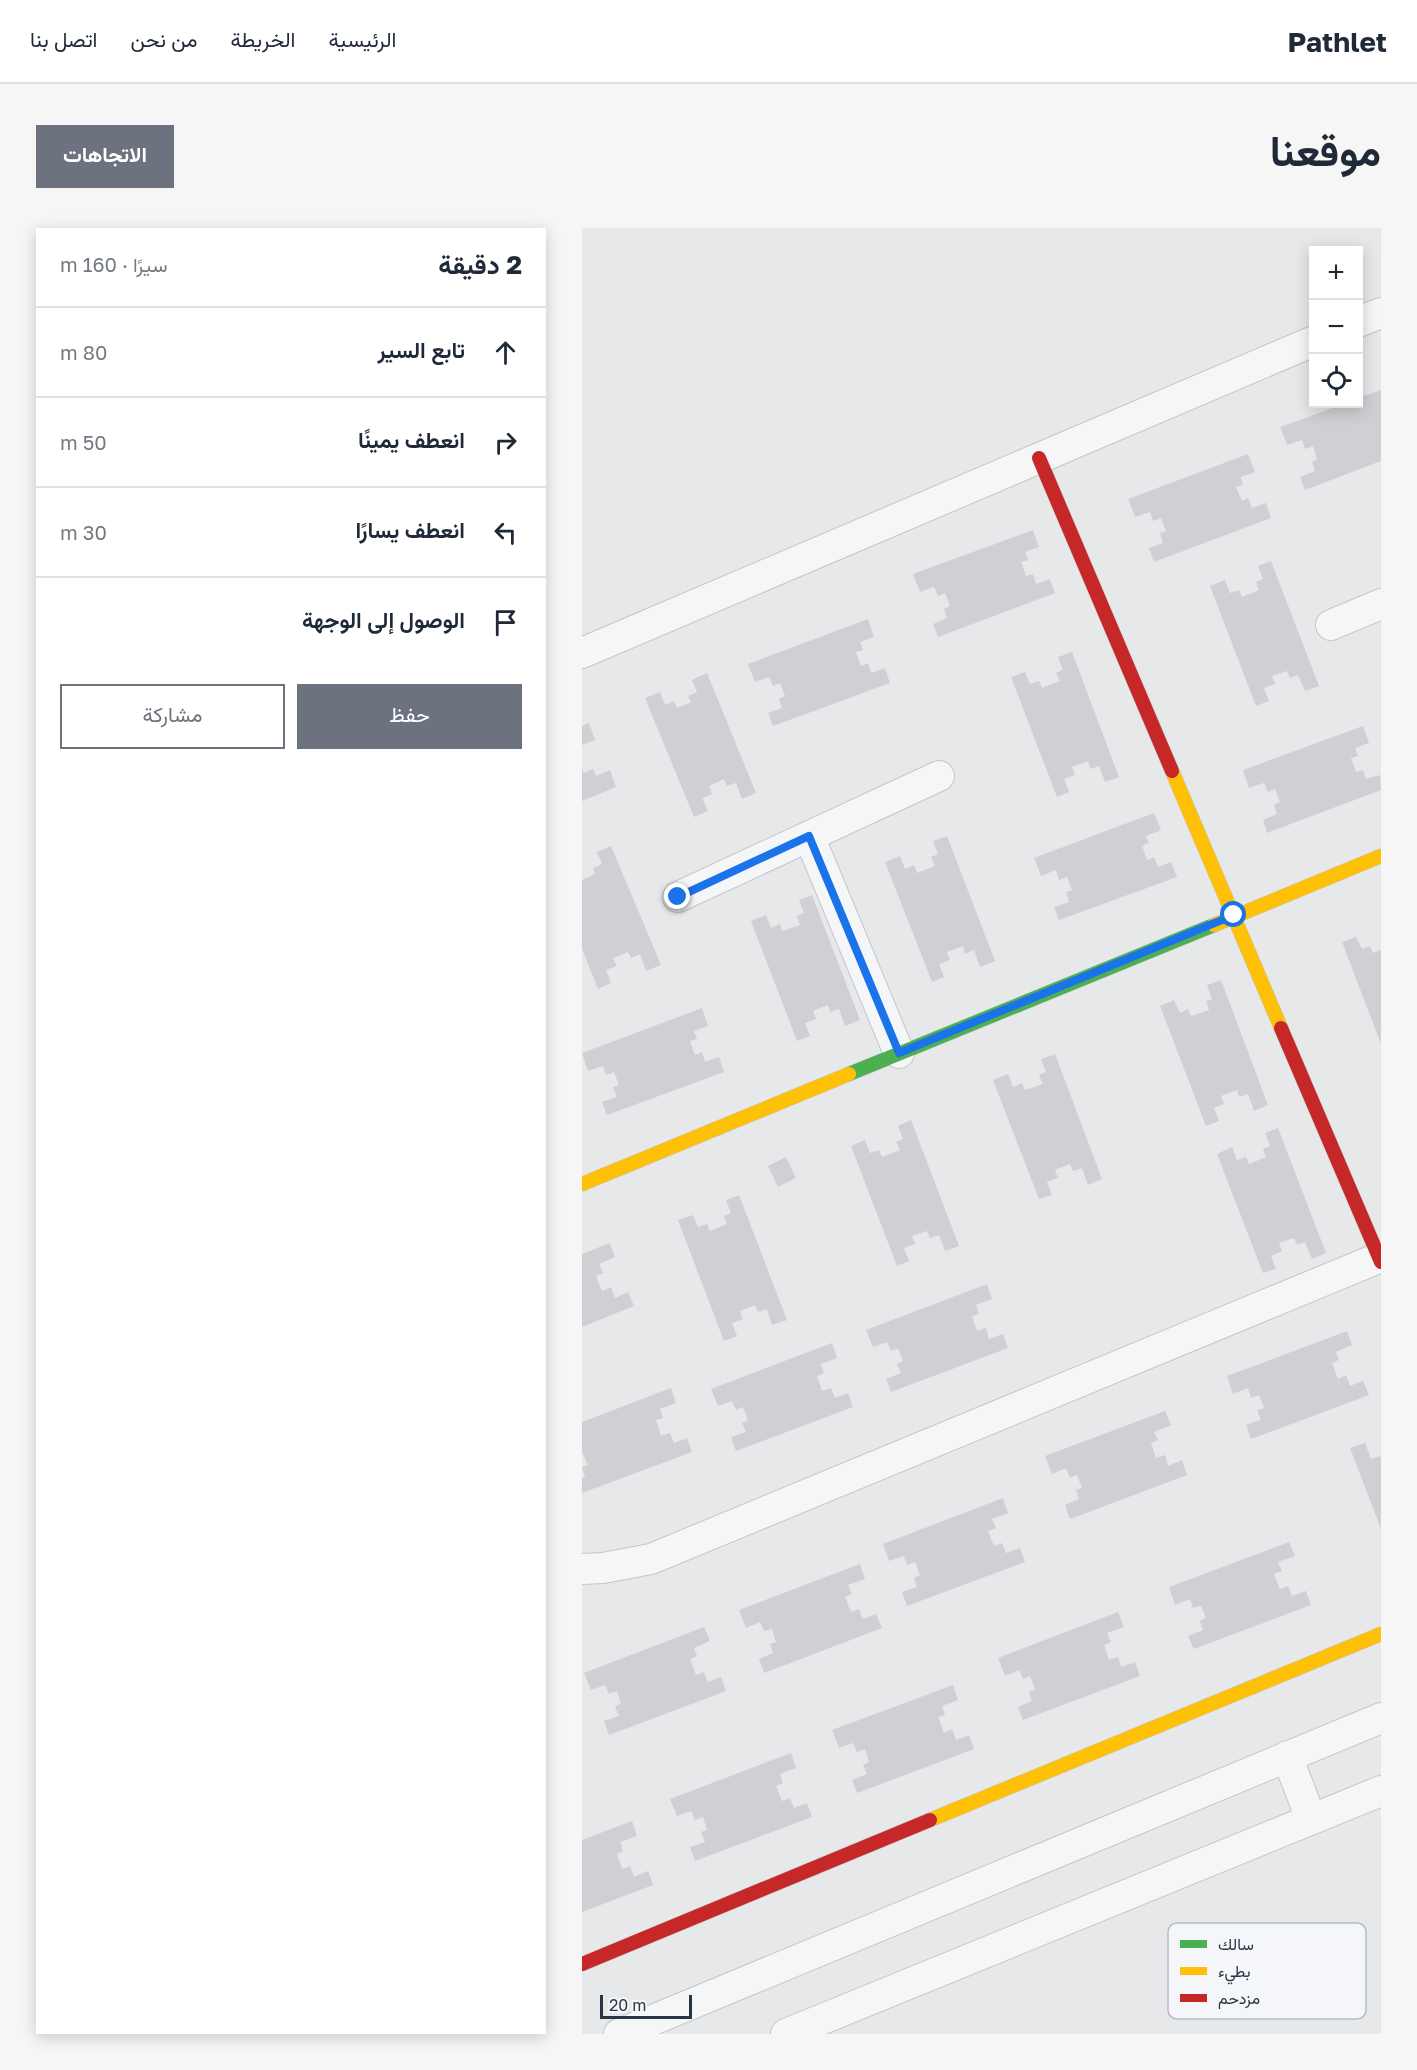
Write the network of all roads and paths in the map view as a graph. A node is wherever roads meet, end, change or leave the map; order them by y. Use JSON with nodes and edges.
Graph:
{"nodes":[{"id":1,"x":1381,"y":313,"type":"edge"},
{"id":2,"x":1363,"y":320,"type":"edge"},
{"id":3,"x":1309,"y":343,"type":"edge"},
{"id":4,"x":1039,"y":458,"type":"junction"},
{"id":5,"x":1381,"y":604,"type":"edge"},
{"id":6,"x":1331,"y":625,"type":"dead end"},
{"id":7,"x":582,"y":653,"type":"edge"},
{"id":8,"x":939,"y":776,"type":"dead end"},
{"id":9,"x":809,"y":836,"type":"junction"},
{"id":10,"x":1381,"y":856,"type":"edge"},
{"id":11,"x":678,"y":897,"type":"dead end"},
{"id":12,"x":1234,"y":915,"type":"junction"},
{"id":13,"x":899,"y":1053,"type":"junction"},
{"id":14,"x":582,"y":1184,"type":"edge"},
{"id":15,"x":1380,"y":1259,"type":"edge"},
{"id":16,"x":582,"y":1569,"type":"edge"},
{"id":17,"x":1381,"y":1634,"type":"edge"},
{"id":18,"x":1381,"y":1718,"type":"edge"},
{"id":19,"x":1287,"y":1756,"type":"junction"},
{"id":20,"x":1381,"y":1791,"type":"edge"},
{"id":21,"x":1311,"y":1819,"type":"junction"},
{"id":22,"x":582,"y":1964,"type":"edge"},
{"id":23,"x":619,"y":2034,"type":"edge"},
{"id":24,"x":786,"y":2034,"type":"edge"}],
"edges":[{"from":1,"to":2,"type":"street"},
{"from":3,"to":4,"type":"street"},
{"from":4,"to":7,"type":"street"},
{"from":4,"to":12,"type":"street"},
{"from":5,"to":6,"type":"street"},
{"from":8,"to":9,"type":"street"},
{"from":9,"to":11,"type":"street"},
{"from":9,"to":13,"type":"street"},
{"from":10,"to":12,"type":"street"},
{"from":12,"to":13,"type":"street"},
{"from":12,"to":15,"type":"street"},
{"from":13,"to":14,"type":"street"},
{"from":15,"to":16,"type":"street"},
{"from":17,"to":22,"type":"street"},
{"from":18,"to":19,"type":"street"},
{"from":19,"to":21,"type":"street"},
{"from":19,"to":23,"type":"street"},
{"from":20,"to":21,"type":"street"},
{"from":21,"to":24,"type":"street"}]}
